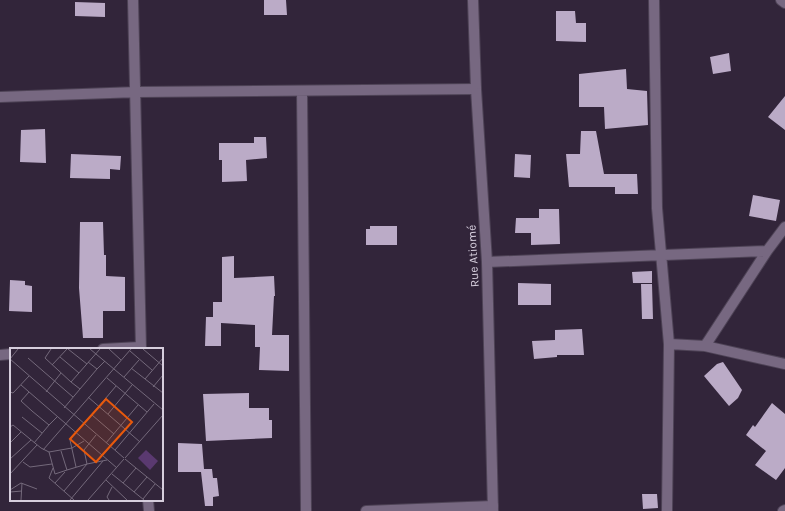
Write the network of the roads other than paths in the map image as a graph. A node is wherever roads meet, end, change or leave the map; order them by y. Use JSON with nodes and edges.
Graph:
{"nodes":[{"id":1,"x":133,"y":0,"type":"edge"},
{"id":2,"x":472,"y":0,"type":"edge"},
{"id":3,"x":654,"y":0,"type":"edge"},
{"id":4,"x":781,"y":0,"type":"edge"},
{"id":5,"x":785,"y":3,"type":"edge"},
{"id":6,"x":476,"y":88,"type":"junction"},
{"id":7,"x":302,"y":91,"type":"junction"},
{"id":8,"x":137,"y":92,"type":"junction"},
{"id":9,"x":0,"y":97,"type":"edge"},
{"id":10,"x":785,"y":228,"type":"edge"},
{"id":11,"x":767,"y":251,"type":"junction"},
{"id":12,"x":661,"y":256,"type":"junction"},
{"id":13,"x":487,"y":262,"type":"junction"},
{"id":14,"x":669,"y":344,"type":"junction"},
{"id":15,"x":705,"y":346,"type":"junction"},
{"id":16,"x":140,"y":348,"type":"edge"},
{"id":17,"x":10,"y":354,"type":"edge"},
{"id":18,"x":0,"y":355,"type":"edge"},
{"id":19,"x":785,"y":364,"type":"edge"},
{"id":20,"x":148,"y":501,"type":"edge"},
{"id":21,"x":493,"y":509,"type":"edge"},
{"id":22,"x":149,"y":511,"type":"edge"},
{"id":23,"x":306,"y":511,"type":"edge"},
{"id":24,"x":366,"y":511,"type":"edge"},
{"id":25,"x":667,"y":511,"type":"edge"}],
"edges":[{"from":1,"to":8,"type":"street"},
{"from":2,"to":6,"type":"street","name":"Rue Atiomé"},
{"from":3,"to":12,"type":"street"},
{"from":4,"to":5,"type":"street"},
{"from":6,"to":7,"type":"street"},
{"from":6,"to":13,"type":"street","name":"Rue Atiomé"},
{"from":7,"to":8,"type":"street"},
{"from":7,"to":23,"type":"street"},
{"from":8,"to":9,"type":"street"},
{"from":8,"to":16,"type":"street"},
{"from":10,"to":11,"type":"street"},
{"from":11,"to":12,"type":"street"},
{"from":11,"to":15,"type":"street"},
{"from":12,"to":13,"type":"street"},
{"from":12,"to":14,"type":"street"},
{"from":13,"to":21,"type":"street","name":"Rue Atiomé"},
{"from":14,"to":15,"type":"street"},
{"from":14,"to":25,"type":"street"},
{"from":15,"to":19,"type":"street"},
{"from":17,"to":18,"type":"street"},
{"from":20,"to":22,"type":"street"},
{"from":21,"to":24,"type":"street"}]}
